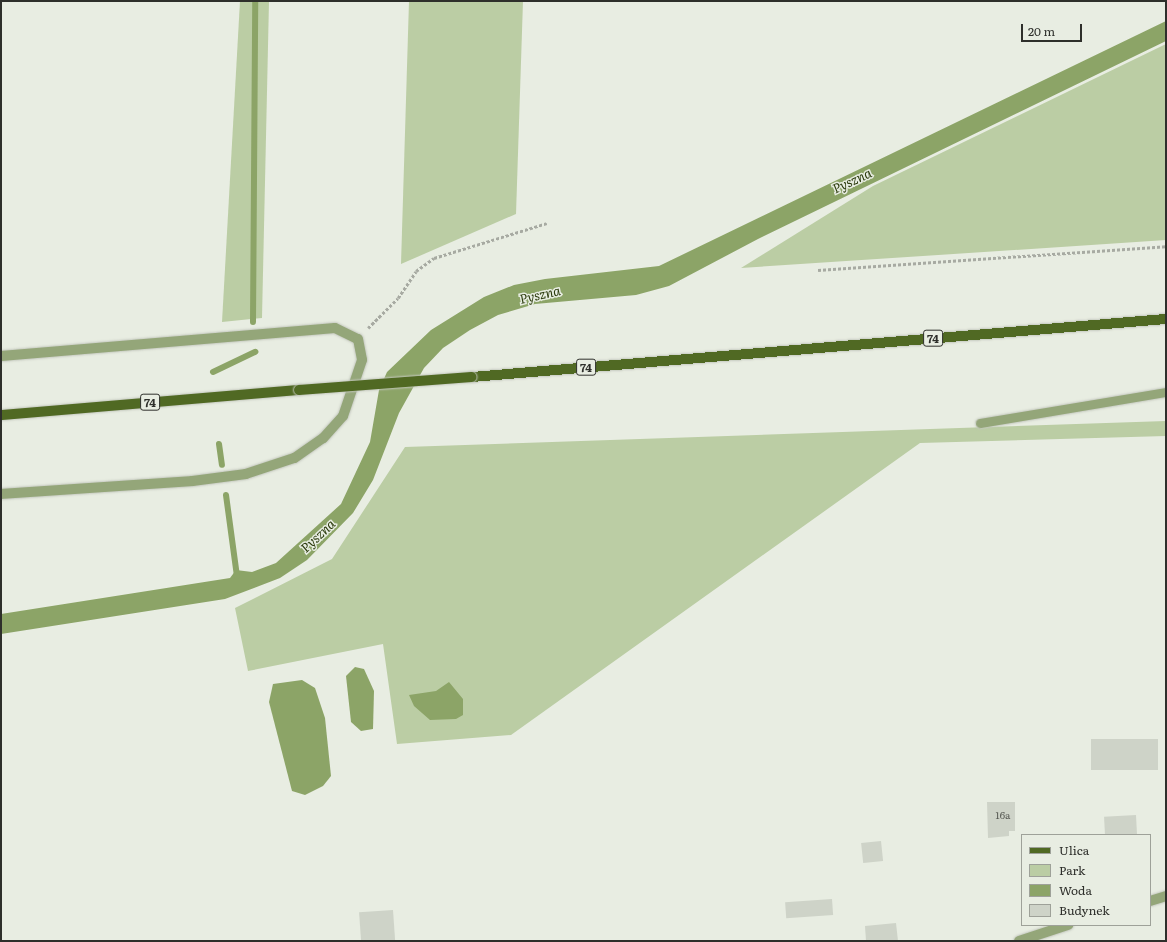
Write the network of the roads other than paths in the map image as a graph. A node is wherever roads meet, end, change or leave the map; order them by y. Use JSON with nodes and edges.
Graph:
{"nodes":[{"id":1,"x":1166,"y":319,"type":"edge"},
{"id":2,"x":1,"y":356,"type":"edge"},
{"id":3,"x":1166,"y":392,"type":"edge"},
{"id":4,"x":1,"y":415,"type":"edge"},
{"id":5,"x":980,"y":423,"type":"dead end"},
{"id":6,"x":1,"y":494,"type":"edge"},
{"id":7,"x":1166,"y":896,"type":"edge"},
{"id":8,"x":1151,"y":901,"type":"edge"},
{"id":9,"x":1065,"y":926,"type":"edge"},
{"id":10,"x":1019,"y":941,"type":"edge"}],
"edges":[{"from":1,"to":4,"type":"main road","number":"74","bridge":true},
{"from":2,"to":6,"type":"street"},
{"from":3,"to":5,"type":"lane"},
{"from":7,"to":8,"type":"street"},
{"from":9,"to":10,"type":"street"}]}
